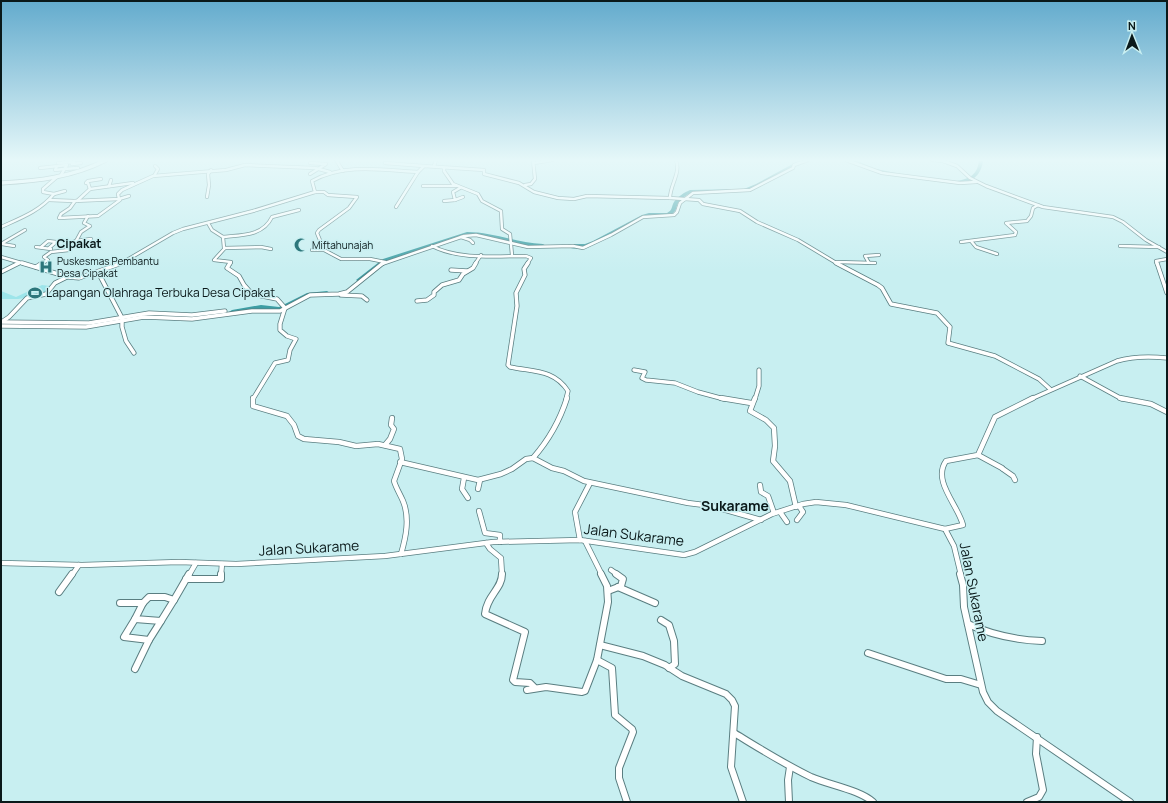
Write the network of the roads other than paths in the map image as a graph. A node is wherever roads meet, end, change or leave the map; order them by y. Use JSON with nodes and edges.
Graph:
{"nodes":[{"id":1,"x":51,"y":197,"type":"edge"},
{"id":2,"x":80,"y":197,"type":"edge"},
{"id":3,"x":298,"y":197,"type":"edge"},
{"id":4,"x":357,"y":197,"type":"edge"},
{"id":5,"x":402,"y":197,"type":"edge"},
{"id":6,"x":463,"y":197,"type":"edge"},
{"id":7,"x":480,"y":197,"type":"edge"},
{"id":8,"x":558,"y":197,"type":"edge"},
{"id":9,"x":578,"y":197,"type":"edge"},
{"id":10,"x":649,"y":197,"type":"edge"},
{"id":11,"x":687,"y":197,"type":"edge"},
{"id":12,"x":1021,"y":197,"type":"edge"},
{"id":13,"x":119,"y":198,"type":"joint"},
{"id":14,"x":670,"y":198,"type":"joint"},
{"id":15,"x":684,"y":199,"type":"junction"},
{"id":16,"x":49,"y":200,"type":"junction"},
{"id":17,"x":455,"y":200,"type":"joint"},
{"id":18,"x":76,"y":201,"type":"junction"},
{"id":19,"x":444,"y":201,"type":"dead end"},
{"id":20,"x":1038,"y":205,"type":"junction"},
{"id":21,"x":396,"y":207,"type":"dead end"},
{"id":22,"x":299,"y":210,"type":"dead end"},
{"id":23,"x":337,"y":210,"type":"dead end"},
{"id":24,"x":345,"y":211,"type":"junction"},
{"id":25,"x":88,"y":216,"type":"junction"},
{"id":26,"x":206,"y":223,"type":"junction"},
{"id":27,"x":1,"y":227,"type":"edge"},
{"id":28,"x":26,"y":230,"type":"dead end"},
{"id":29,"x":223,"y":237,"type":"junction"},
{"id":30,"x":461,"y":237,"type":"junction"},
{"id":31,"x":91,"y":239,"type":"dead end"},
{"id":32,"x":75,"y":241,"type":"junction"},
{"id":33,"x":970,"y":241,"type":"junction"},
{"id":34,"x":511,"y":242,"type":"junction"},
{"id":35,"x":961,"y":242,"type":"dead end"},
{"id":36,"x":473,"y":243,"type":"dead end"},
{"id":37,"x":2,"y":244,"type":"edge"},
{"id":38,"x":322,"y":245,"type":"dead end"},
{"id":39,"x":14,"y":246,"type":"dead end"},
{"id":40,"x":36,"y":246,"type":"dead end"},
{"id":41,"x":432,"y":246,"type":"junction"},
{"id":42,"x":1120,"y":246,"type":"dead end"},
{"id":43,"x":40,"y":247,"type":"junction"},
{"id":44,"x":1159,"y":247,"type":"junction"},
{"id":45,"x":49,"y":248,"type":"junction"},
{"id":46,"x":225,"y":248,"type":"junction"},
{"id":47,"x":271,"y":249,"type":"dead end"},
{"id":48,"x":312,"y":250,"type":"dead end"},
{"id":49,"x":51,"y":252,"type":"junction"},
{"id":50,"x":1167,"y":252,"type":"edge"},
{"id":51,"x":996,"y":254,"type":"dead end"},
{"id":52,"x":480,"y":255,"type":"junction"},
{"id":53,"x":879,"y":255,"type":"dead end"},
{"id":54,"x":512,"y":256,"type":"junction"},
{"id":55,"x":1,"y":257,"type":"edge"},
{"id":56,"x":7,"y":259,"type":"junction"},
{"id":57,"x":1167,"y":259,"type":"edge"},
{"id":58,"x":384,"y":261,"type":"junction"},
{"id":59,"x":1,"y":262,"type":"edge"},
{"id":60,"x":834,"y":262,"type":"junction"},
{"id":61,"x":20,"y":263,"type":"junction"},
{"id":62,"x":869,"y":263,"type":"junction"},
{"id":63,"x":875,"y":263,"type":"dead end"},
{"id":64,"x":36,"y":267,"type":"junction"},
{"id":65,"x":3,"y":269,"type":"edge"},
{"id":66,"x":451,"y":270,"type":"dead end"},
{"id":67,"x":467,"y":271,"type":"junction"},
{"id":68,"x":1,"y":272,"type":"edge"},
{"id":69,"x":98,"y":272,"type":"junction"},
{"id":70,"x":68,"y":276,"type":"junction"},
{"id":71,"x":1167,"y":293,"type":"edge"},
{"id":72,"x":339,"y":294,"type":"junction"},
{"id":73,"x":367,"y":300,"type":"dead end"},
{"id":74,"x":417,"y":301,"type":"dead end"},
{"id":75,"x":284,"y":308,"type":"junction"},
{"id":76,"x":225,"y":311,"type":"dead end"},
{"id":77,"x":122,"y":319,"type":"junction"},
{"id":78,"x":2,"y":322,"type":"edge"},
{"id":79,"x":1,"y":326,"type":"edge"},
{"id":80,"x":134,"y":353,"type":"dead end"},
{"id":81,"x":1167,"y":358,"type":"edge"},
{"id":82,"x":634,"y":370,"type":"dead end"},
{"id":83,"x":759,"y":370,"type":"dead end"},
{"id":84,"x":1080,"y":376,"type":"junction"},
{"id":85,"x":1050,"y":389,"type":"junction"},
{"id":86,"x":751,"y":403,"type":"junction"},
{"id":87,"x":1167,"y":412,"type":"edge"},
{"id":88,"x":392,"y":418,"type":"dead end"},
{"id":89,"x":385,"y":445,"type":"junction"},
{"id":90,"x":978,"y":455,"type":"junction"},
{"id":91,"x":533,"y":458,"type":"junction"},
{"id":92,"x":400,"y":462,"type":"junction"},
{"id":93,"x":464,"y":478,"type":"junction"},
{"id":94,"x":480,"y":480,"type":"junction"},
{"id":95,"x":1015,"y":480,"type":"dead end"},
{"id":96,"x":590,"y":483,"type":"junction"},
{"id":97,"x":760,"y":485,"type":"dead end"},
{"id":98,"x":478,"y":489,"type":"dead end"},
{"id":99,"x":468,"y":498,"type":"dead end"},
{"id":100,"x":798,"y":506,"type":"junction"},
{"id":101,"x":479,"y":511,"type":"dead end"},
{"id":102,"x":777,"y":513,"type":"junction"},
{"id":103,"x":761,"y":520,"type":"junction"},
{"id":104,"x":797,"y":520,"type":"dead end"},
{"id":105,"x":787,"y":522,"type":"dead end"},
{"id":106,"x":945,"y":529,"type":"junction"},
{"id":107,"x":582,"y":540,"type":"junction"},
{"id":108,"x":500,"y":542,"type":"junction"},
{"id":109,"x":486,"y":543,"type":"junction"},
{"id":110,"x":401,"y":554,"type":"junction"},
{"id":111,"x":1,"y":563,"type":"edge"},
{"id":112,"x":196,"y":563,"type":"junction"},
{"id":113,"x":222,"y":564,"type":"junction"},
{"id":114,"x":79,"y":565,"type":"junction"},
{"id":115,"x":611,"y":570,"type":"dead end"},
{"id":116,"x":186,"y":579,"type":"junction"},
{"id":117,"x":618,"y":587,"type":"junction"},
{"id":118,"x":608,"y":591,"type":"junction"},
{"id":119,"x":59,"y":592,"type":"dead end"},
{"id":120,"x":175,"y":600,"type":"junction"},
{"id":121,"x":120,"y":603,"type":"dead end"},
{"id":122,"x":143,"y":603,"type":"junction"},
{"id":123,"x":655,"y":603,"type":"dead end"},
{"id":124,"x":135,"y":619,"type":"junction"},
{"id":125,"x":661,"y":620,"type":"dead end"},
{"id":126,"x":161,"y":621,"type":"junction"},
{"id":127,"x":968,"y":624,"type":"junction"},
{"id":128,"x":149,"y":640,"type":"junction"},
{"id":129,"x":1042,"y":641,"type":"dead end"},
{"id":130,"x":600,"y":645,"type":"junction"},
{"id":131,"x":868,"y":654,"type":"dead end"},
{"id":132,"x":597,"y":660,"type":"junction"},
{"id":133,"x":669,"y":668,"type":"junction"},
{"id":134,"x":135,"y":669,"type":"dead end"},
{"id":135,"x":981,"y":685,"type":"junction"},
{"id":136,"x":534,"y":687,"type":"junction"},
{"id":137,"x":527,"y":690,"type":"dead end"},
{"id":138,"x":734,"y":733,"type":"junction"},
{"id":139,"x":1037,"y":738,"type":"junction"},
{"id":140,"x":790,"y":767,"type":"junction"},
{"id":141,"x":627,"y":802,"type":"edge"},
{"id":142,"x":743,"y":802,"type":"edge"},
{"id":143,"x":789,"y":802,"type":"edge"},
{"id":144,"x":873,"y":802,"type":"edge"},
{"id":145,"x":1028,"y":802,"type":"edge"},
{"id":146,"x":1130,"y":802,"type":"edge"}],
"edges":[{"from":1,"to":16,"type":"street"},
{"from":2,"to":18,"type":"street"},
{"from":3,"to":26,"type":"street"},
{"from":4,"to":24,"type":"street"},
{"from":5,"to":21,"type":"street"},
{"from":6,"to":17,"type":"street"},
{"from":7,"to":34,"type":"street"},
{"from":8,"to":9,"type":"street"},
{"from":10,"to":14,"type":"street"},
{"from":11,"to":15,"type":"street"},
{"from":12,"to":20,"type":"street"},
{"from":13,"to":18,"type":"street"},
{"from":13,"to":25,"type":"street"},
{"from":14,"to":15,"type":"street"},
{"from":15,"to":34,"type":"street"},
{"from":15,"to":60,"type":"street"},
{"from":16,"to":18,"type":"street"},
{"from":16,"to":27,"type":"street"},
{"from":17,"to":19,"type":"street"},
{"from":18,"to":25,"type":"street"},
{"from":20,"to":33,"type":"street"},
{"from":20,"to":44,"type":"street"},
{"from":22,"to":29,"type":"street"},
{"from":23,"to":24,"type":"street"},
{"from":24,"to":38,"type":"street"},
{"from":25,"to":32,"type":"street"},
{"from":26,"to":29,"type":"street"},
{"from":26,"to":69,"type":"street"},
{"from":28,"to":37,"type":"street"},
{"from":29,"to":46,"type":"street"},
{"from":30,"to":34,"type":"street"},
{"from":30,"to":36,"type":"street"},
{"from":30,"to":41,"type":"street"},
{"from":31,"to":32,"type":"street"},
{"from":32,"to":49,"type":"street"},
{"from":33,"to":35,"type":"street"},
{"from":33,"to":51,"type":"street"},
{"from":34,"to":54,"type":"street"},
{"from":37,"to":39,"type":"street"},
{"from":40,"to":43,"type":"street"},
{"from":41,"to":52,"type":"street"},
{"from":41,"to":58,"type":"street"},
{"from":42,"to":44,"type":"street"},
{"from":43,"to":45,"type":"street"},
{"from":43,"to":45,"type":"street"},
{"from":44,"to":50,"type":"street"},
{"from":45,"to":49,"type":"street"},
{"from":46,"to":47,"type":"street"},
{"from":46,"to":75,"type":"street"},
{"from":48,"to":58,"type":"street"},
{"from":49,"to":64,"type":"street"},
{"from":52,"to":54,"type":"street"},
{"from":52,"to":67,"type":"street"},
{"from":53,"to":62,"type":"street"},
{"from":54,"to":91,"type":"street"},
{"from":55,"to":56,"type":"street"},
{"from":56,"to":59,"type":"street"},
{"from":56,"to":61,"type":"street"},
{"from":57,"to":71,"type":"street"},
{"from":58,"to":72,"type":"street"},
{"from":60,"to":62,"type":"street"},
{"from":60,"to":85,"type":"street"},
{"from":61,"to":64,"type":"street"},
{"from":61,"to":65,"type":"street"},
{"from":62,"to":63,"type":"street"},
{"from":64,"to":70,"type":"street"},
{"from":65,"to":68,"type":"street"},
{"from":66,"to":67,"type":"street"},
{"from":67,"to":74,"type":"street"},
{"from":69,"to":70,"type":"street"},
{"from":69,"to":77,"type":"street"},
{"from":70,"to":78,"type":"street"},
{"from":72,"to":73,"type":"street"},
{"from":72,"to":75,"type":"street"},
{"from":75,"to":77,"type":"street"},
{"from":75,"to":89,"type":"street"},
{"from":76,"to":77,"type":"street"},
{"from":77,"to":78,"type":"street"},
{"from":77,"to":79,"type":"street"},
{"from":77,"to":80,"type":"street"},
{"from":81,"to":84,"type":"street"},
{"from":82,"to":86,"type":"street"},
{"from":83,"to":86,"type":"street"},
{"from":84,"to":85,"type":"street"},
{"from":84,"to":87,"type":"street"},
{"from":85,"to":90,"type":"street"},
{"from":86,"to":100,"type":"street"},
{"from":88,"to":89,"type":"street"},
{"from":89,"to":92,"type":"street"},
{"from":90,"to":95,"type":"street"},
{"from":90,"to":106,"type":"street"},
{"from":91,"to":94,"type":"street"},
{"from":91,"to":96,"type":"street"},
{"from":92,"to":93,"type":"street"},
{"from":92,"to":110,"type":"street"},
{"from":93,"to":94,"type":"street"},
{"from":93,"to":99,"type":"street"},
{"from":94,"to":98,"type":"street"},
{"from":96,"to":103,"type":"street"},
{"from":96,"to":107,"type":"street"},
{"from":97,"to":102,"type":"street"},
{"from":100,"to":102,"type":"street","name":"Jalan Sukarame"},
{"from":100,"to":104,"type":"street"},
{"from":100,"to":106,"type":"street","name":"Jalan Sukarame"},
{"from":101,"to":108,"type":"street"},
{"from":102,"to":103,"type":"street","name":"Jalan Sukarame"},
{"from":102,"to":105,"type":"street"},
{"from":103,"to":107,"type":"street","name":"Jalan Sukarame"},
{"from":106,"to":127,"type":"street","name":"Jalan Sukarame"},
{"from":107,"to":108,"type":"street","name":"Jalan Sukarame"},
{"from":107,"to":118,"type":"street"},
{"from":108,"to":109,"type":"street","name":"Jalan Sukarame"},
{"from":109,"to":110,"type":"street","name":"Jalan Sukarame"},
{"from":109,"to":136,"type":"street"},
{"from":110,"to":113,"type":"street","name":"Jalan Sukarame"},
{"from":111,"to":114,"type":"street","name":"Jalan Sukarame"},
{"from":112,"to":113,"type":"street","name":"Jalan Sukarame"},
{"from":112,"to":114,"type":"street","name":"Jalan Sukarame"},
{"from":112,"to":116,"type":"street"},
{"from":113,"to":116,"type":"street"},
{"from":114,"to":119,"type":"street"},
{"from":115,"to":117,"type":"street"},
{"from":116,"to":120,"type":"street"},
{"from":117,"to":118,"type":"street"},
{"from":117,"to":123,"type":"street"},
{"from":118,"to":130,"type":"street"},
{"from":120,"to":122,"type":"street"},
{"from":120,"to":126,"type":"street"},
{"from":121,"to":122,"type":"street"},
{"from":122,"to":124,"type":"street"},
{"from":124,"to":126,"type":"street"},
{"from":124,"to":128,"type":"street"},
{"from":125,"to":133,"type":"street"},
{"from":126,"to":128,"type":"street"},
{"from":127,"to":129,"type":"street"},
{"from":127,"to":135,"type":"street","name":"Jalan Sukarame"},
{"from":128,"to":134,"type":"street"},
{"from":130,"to":132,"type":"street"},
{"from":130,"to":133,"type":"street"},
{"from":131,"to":135,"type":"street"},
{"from":132,"to":136,"type":"street"},
{"from":132,"to":141,"type":"street"},
{"from":133,"to":138,"type":"street"},
{"from":135,"to":139,"type":"street","name":"Jalan Sukarame"},
{"from":136,"to":137,"type":"street"},
{"from":138,"to":140,"type":"street"},
{"from":138,"to":142,"type":"street"},
{"from":139,"to":145,"type":"street"},
{"from":139,"to":146,"type":"street","name":"Jalan Sukarame"},
{"from":140,"to":143,"type":"street"},
{"from":140,"to":144,"type":"street"}]}
